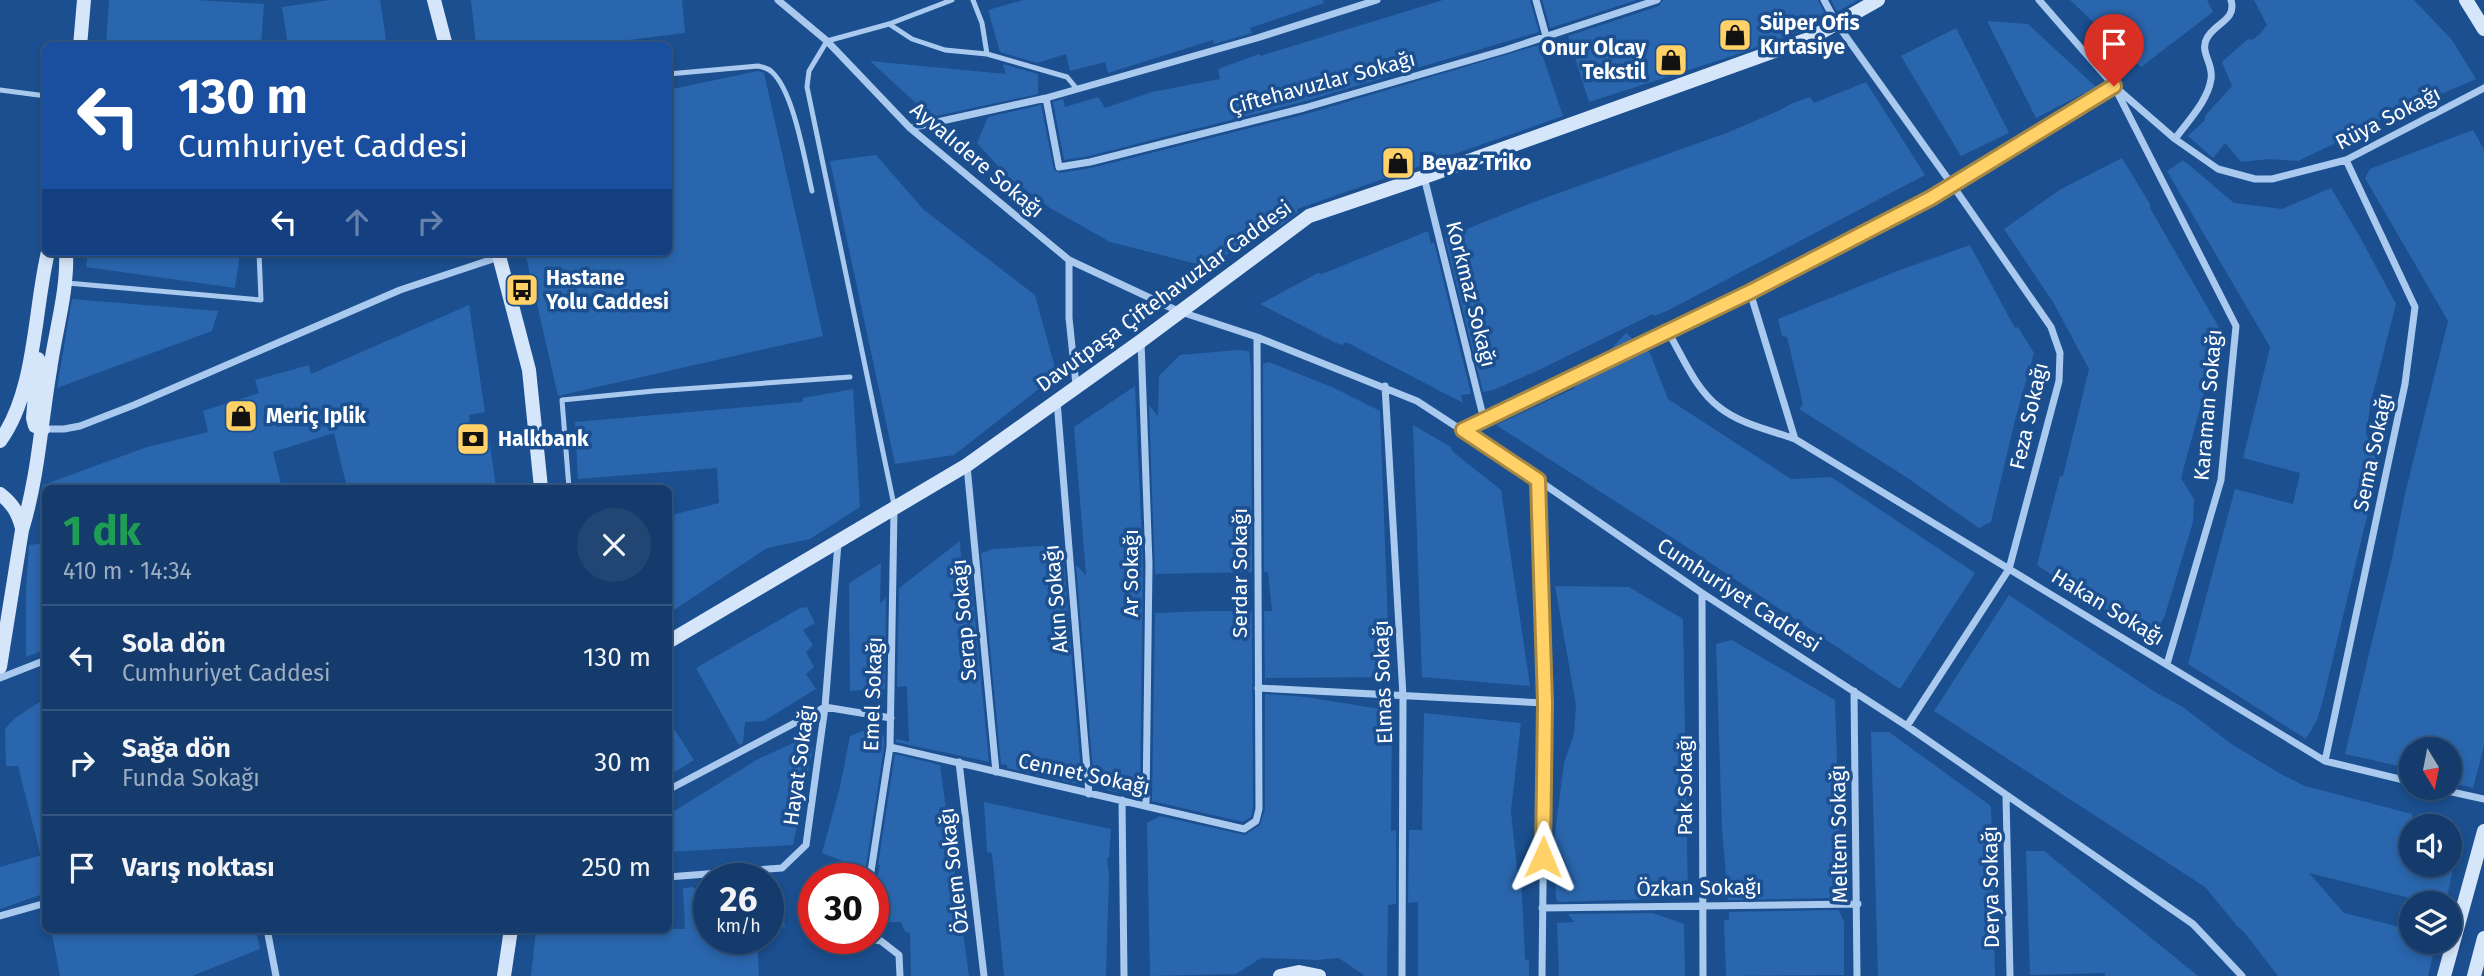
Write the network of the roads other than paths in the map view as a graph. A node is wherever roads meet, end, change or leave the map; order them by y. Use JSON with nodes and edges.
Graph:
{"nodes":[{"id":1,"x":84,"y":0,"type":"edge"},
{"id":2,"x":434,"y":0,"type":"edge"},
{"id":3,"x":778,"y":0,"type":"edge"},
{"id":4,"x":952,"y":0,"type":"edge"},
{"id":5,"x":973,"y":0,"type":"edge"},
{"id":6,"x":1377,"y":0,"type":"edge"},
{"id":7,"x":1536,"y":0,"type":"edge"},
{"id":8,"x":1657,"y":0,"type":"edge"},
{"id":9,"x":1824,"y":0,"type":"edge"},
{"id":10,"x":1878,"y":0,"type":"edge"},
{"id":11,"x":2039,"y":0,"type":"edge"},
{"id":12,"x":2231,"y":0,"type":"edge"},
{"id":13,"x":2466,"y":0,"type":"edge"},
{"id":14,"x":890,"y":24,"type":"junction"},
{"id":15,"x":1836,"y":24,"type":"junction"},
{"id":16,"x":2484,"y":29,"type":"edge"},
{"id":17,"x":1546,"y":36,"type":"junction"},
{"id":18,"x":827,"y":41,"type":"junction"},
{"id":19,"x":80,"y":42,"type":"edge"},
{"id":20,"x":445,"y":42,"type":"edge"},
{"id":21,"x":987,"y":54,"type":"junction"},
{"id":22,"x":672,"y":74,"type":"edge"},
{"id":23,"x":2114,"y":86,"type":"junction"},
{"id":24,"x":2484,"y":88,"type":"edge"},
{"id":25,"x":1077,"y":89,"type":"junction"},
{"id":26,"x":0,"y":90,"type":"edge"},
{"id":27,"x":42,"y":95,"type":"edge"},
{"id":28,"x":1046,"y":98,"type":"junction"},
{"id":29,"x":910,"y":128,"type":"junction"},
{"id":30,"x":2175,"y":139,"type":"junction"},
{"id":31,"x":2346,"y":160,"type":"junction"},
{"id":32,"x":1423,"y":177,"type":"junction"},
{"id":33,"x":1953,"y":186,"type":"junction"},
{"id":34,"x":812,"y":191,"type":"dead end"},
{"id":35,"x":49,"y":256,"type":"edge"},
{"id":36,"x":50,"y":256,"type":"edge"},
{"id":37,"x":66,"y":256,"type":"edge"},
{"id":38,"x":259,"y":256,"type":"edge"},
{"id":39,"x":494,"y":256,"type":"edge"},
{"id":40,"x":500,"y":256,"type":"edge"},
{"id":41,"x":1069,"y":260,"type":"junction"},
{"id":42,"x":64,"y":283,"type":"junction"},
{"id":43,"x":1750,"y":292,"type":"junction"},
{"id":44,"x":1178,"y":311,"type":"junction"},
{"id":45,"x":1667,"y":330,"type":"junction"},
{"id":46,"x":1257,"y":337,"type":"junction"},
{"id":47,"x":1141,"y":341,"type":"junction"},
{"id":48,"x":850,"y":376,"type":"dead end"},
{"id":49,"x":1076,"y":386,"type":"junction"},
{"id":50,"x":1385,"y":387,"type":"junction"},
{"id":51,"x":1057,"y":400,"type":"junction"},
{"id":52,"x":1484,"y":420,"type":"junction"},
{"id":53,"x":43,"y":429,"type":"junction"},
{"id":54,"x":1463,"y":430,"type":"junction"},
{"id":55,"x":1795,"y":439,"type":"junction"},
{"id":56,"x":0,"y":441,"type":"edge"},
{"id":57,"x":967,"y":465,"type":"junction"},
{"id":58,"x":1538,"y":480,"type":"junction"},
{"id":59,"x":541,"y":485,"type":"edge"},
{"id":60,"x":569,"y":485,"type":"edge"},
{"id":61,"x":0,"y":494,"type":"edge"},
{"id":62,"x":894,"y":509,"type":"junction"},
{"id":63,"x":22,"y":530,"type":"junction"},
{"id":64,"x":838,"y":543,"type":"junction"},
{"id":65,"x":2009,"y":569,"type":"junction"},
{"id":66,"x":1702,"y":593,"type":"junction"},
{"id":67,"x":672,"y":640,"type":"edge"},
{"id":68,"x":42,"y":662,"type":"edge"},
{"id":69,"x":2167,"y":664,"type":"junction"},
{"id":70,"x":0,"y":667,"type":"edge"},
{"id":71,"x":0,"y":678,"type":"edge"},
{"id":72,"x":1258,"y":688,"type":"junction"},
{"id":73,"x":1854,"y":691,"type":"junction"},
{"id":74,"x":1403,"y":696,"type":"junction"},
{"id":75,"x":1545,"y":703,"type":"junction"},
{"id":76,"x":825,"y":707,"type":"junction"},
{"id":77,"x":891,"y":718,"type":"junction"},
{"id":78,"x":1907,"y":726,"type":"junction"},
{"id":79,"x":890,"y":747,"type":"junction"},
{"id":80,"x":2325,"y":761,"type":"junction"},
{"id":81,"x":959,"y":762,"type":"junction"},
{"id":82,"x":996,"y":772,"type":"junction"},
{"id":83,"x":2399,"y":779,"type":"edge"},
{"id":84,"x":672,"y":788,"type":"edge"},
{"id":85,"x":1089,"y":794,"type":"junction"},
{"id":86,"x":2462,"y":794,"type":"edge"},
{"id":87,"x":2006,"y":796,"type":"junction"},
{"id":88,"x":2484,"y":799,"type":"edge"},
{"id":89,"x":1122,"y":800,"type":"junction"},
{"id":90,"x":1146,"y":805,"type":"junction"},
{"id":91,"x":1259,"y":809,"type":"joint"},
{"id":92,"x":2484,"y":831,"type":"edge"},
{"id":93,"x":872,"y":863,"type":"edge"},
{"id":94,"x":672,"y":877,"type":"edge"},
{"id":95,"x":42,"y":904,"type":"edge"},
{"id":96,"x":1858,"y":904,"type":"junction"},
{"id":97,"x":1703,"y":905,"type":"junction"},
{"id":98,"x":1542,"y":908,"type":"junction"},
{"id":99,"x":0,"y":916,"type":"edge"},
{"id":100,"x":268,"y":933,"type":"edge"},
{"id":101,"x":510,"y":933,"type":"edge"},
{"id":102,"x":2484,"y":938,"type":"edge"},
{"id":103,"x":889,"y":947,"type":"edge"},
{"id":104,"x":276,"y":976,"type":"edge"},
{"id":105,"x":504,"y":976,"type":"edge"},
{"id":106,"x":900,"y":976,"type":"edge"},
{"id":107,"x":984,"y":976,"type":"edge"},
{"id":108,"x":1124,"y":976,"type":"edge"},
{"id":109,"x":1280,"y":976,"type":"edge"},
{"id":110,"x":1319,"y":976,"type":"edge"},
{"id":111,"x":1402,"y":976,"type":"edge"},
{"id":112,"x":1542,"y":976,"type":"edge"},
{"id":113,"x":1703,"y":976,"type":"edge"},
{"id":114,"x":1857,"y":976,"type":"edge"},
{"id":115,"x":2010,"y":976,"type":"edge"},
{"id":116,"x":2242,"y":976,"type":"edge"},
{"id":117,"x":2444,"y":976,"type":"edge"},
{"id":118,"x":2474,"y":976,"type":"edge"}],
"edges":[{"from":1,"to":19,"type":"street"},
{"from":2,"to":20,"type":"street"},
{"from":3,"to":18,"type":"street","name":"Ayvalıdere Sokağı"},
{"from":4,"to":14,"type":"lane"},
{"from":5,"to":21,"type":"lane"},
{"from":6,"to":25,"type":"street"},
{"from":7,"to":17,"type":"street"},
{"from":8,"to":17,"type":"street","name":"Çiftehavuzlar Sokağı"},
{"from":9,"to":15,"type":"street"},
{"from":10,"to":15,"type":"street","name":"Davutpaşa Çiftehavuzlar Caddesi"},
{"from":11,"to":23,"type":"street","name":"Rüya Sokağı"},
{"from":12,"to":30,"type":"street"},
{"from":13,"to":16,"type":"street"},
{"from":14,"to":18,"type":"lane"},
{"from":14,"to":21,"type":"lane"},
{"from":15,"to":32,"type":"street","name":"Davutpaşa Çiftehavuzlar Caddesi"},
{"from":15,"to":33,"type":"street","name":"Feza Sokağı"},
{"from":17,"to":28,"type":"street","name":"Çiftehavuzlar Sokağı"},
{"from":18,"to":29,"type":"street","name":"Ayvalıdere Sokağı"},
{"from":18,"to":62,"type":"lane"},
{"from":21,"to":25,"type":"lane"},
{"from":22,"to":34,"type":"lane"},
{"from":23,"to":30,"type":"street","name":"Rüya Sokağı"},
{"from":23,"to":33,"type":"street"},
{"from":23,"to":69,"type":"street","name":"Karaman Sokağı"},
{"from":24,"to":31,"type":"street","name":"Rüya Sokağı"},
{"from":25,"to":28,"type":"street"},
{"from":26,"to":27,"type":"lane"},
{"from":28,"to":29,"type":"street"},
{"from":29,"to":41,"type":"street","name":"Ayvalıdere Sokağı"},
{"from":30,"to":31,"type":"street","name":"Rüya Sokağı"},
{"from":31,"to":80,"type":"street","name":"Sema Sokağı"},
{"from":32,"to":44,"type":"street","name":"Davutpaşa Çiftehavuzlar Caddesi"},
{"from":32,"to":52,"type":"street","name":"Korkmaz Sokağı"},
{"from":33,"to":43,"type":"street"},
{"from":33,"to":65,"type":"street","name":"Feza Sokağı"},
{"from":35,"to":56,"type":"street"},
{"from":36,"to":53,"type":"street"},
{"from":37,"to":42,"type":"street"},
{"from":38,"to":42,"type":"lane"},
{"from":39,"to":53,"type":"street"},
{"from":40,"to":59,"type":"street"},
{"from":41,"to":44,"type":"street","name":"Ayvalıdere Sokağı"},
{"from":41,"to":49,"type":"street"},
{"from":42,"to":53,"type":"street"},
{"from":43,"to":45,"type":"street"},
{"from":43,"to":55,"type":"street"},
{"from":44,"to":46,"type":"street","name":"Cumhuriyet Caddesi"},
{"from":44,"to":47,"type":"street","name":"Davutpaşa Çiftehavuzlar Caddesi"},
{"from":45,"to":52,"type":"street"},
{"from":45,"to":55,"type":"street","name":"Hakan Sokağı"},
{"from":46,"to":50,"type":"street","name":"Cumhuriyet Caddesi"},
{"from":46,"to":72,"type":"street","name":"Serdar Sokağı"},
{"from":47,"to":49,"type":"street","name":"Davutpaşa Çiftehavuzlar Caddesi"},
{"from":47,"to":90,"type":"street","name":"Ar Sokağı"},
{"from":48,"to":60,"type":"lane"},
{"from":49,"to":51,"type":"street","name":"Davutpaşa Çiftehavuzlar Caddesi"},
{"from":50,"to":54,"type":"street","name":"Cumhuriyet Caddesi"},
{"from":50,"to":74,"type":"street","name":"Elmas Sokağı"},
{"from":51,"to":57,"type":"street","name":"Davutpaşa Çiftehavuzlar Caddesi"},
{"from":51,"to":85,"type":"street","name":"Akın Sokağı"},
{"from":52,"to":54,"type":"street"},
{"from":53,"to":63,"type":"street"},
{"from":54,"to":58,"type":"street","name":"Cumhuriyet Caddesi"},
{"from":55,"to":65,"type":"street","name":"Hakan Sokağı"},
{"from":57,"to":62,"type":"street","name":"Davutpaşa Çiftehavuzlar Caddesi"},
{"from":57,"to":82,"type":"street","name":"Serap Sokağı"},
{"from":58,"to":66,"type":"street","name":"Cumhuriyet Caddesi"},
{"from":58,"to":75,"type":"street"},
{"from":61,"to":63,"type":"street"},
{"from":62,"to":64,"type":"street","name":"Davutpaşa Çiftehavuzlar Caddesi"},
{"from":62,"to":77,"type":"street","name":"Emel Sokağı"},
{"from":63,"to":70,"type":"street"},
{"from":64,"to":67,"type":"street","name":"Davutpaşa Çiftehavuzlar Caddesi"},
{"from":64,"to":76,"type":"street","name":"Hayat Sokağı"},
{"from":65,"to":69,"type":"street","name":"Hakan Sokağı"},
{"from":65,"to":78,"type":"street","name":"Feza Sokağı"},
{"from":66,"to":73,"type":"street","name":"Cumhuriyet Caddesi"},
{"from":66,"to":97,"type":"street","name":"Pak Sokağı"},
{"from":68,"to":71,"type":"street"},
{"from":69,"to":80,"type":"street","name":"Hakan Sokağı"},
{"from":72,"to":74,"type":"street"},
{"from":72,"to":91,"type":"street","name":"Serdar Sokağı"},
{"from":73,"to":78,"type":"street","name":"Cumhuriyet Caddesi"},
{"from":73,"to":96,"type":"street","name":"Meltem Sokağı"},
{"from":74,"to":75,"type":"street"},
{"from":74,"to":111,"type":"street","name":"Elmas Sokağı"},
{"from":75,"to":98,"type":"street"},
{"from":76,"to":77,"type":"street"},
{"from":76,"to":84,"type":"street"},
{"from":76,"to":94,"type":"street","name":"Hayat Sokağı"},
{"from":77,"to":79,"type":"street","name":"Emel Sokağı"},
{"from":78,"to":87,"type":"street","name":"Cumhuriyet Caddesi"},
{"from":79,"to":81,"type":"street","name":"Cennet Sokağı"},
{"from":79,"to":93,"type":"street","name":"Emel Sokağı"},
{"from":80,"to":83,"type":"street","name":"Hakan Sokağı"},
{"from":81,"to":82,"type":"street","name":"Cennet Sokağı"},
{"from":81,"to":107,"type":"street","name":"Özlem Sokağı"},
{"from":82,"to":85,"type":"street","name":"Cennet Sokağı"},
{"from":85,"to":89,"type":"street","name":"Cennet Sokağı"},
{"from":86,"to":88,"type":"street"},
{"from":87,"to":115,"type":"street","name":"Derya Sokağı"},
{"from":87,"to":116,"type":"street","name":"Cumhuriyet Caddesi"},
{"from":89,"to":90,"type":"street","name":"Cennet Sokağı"},
{"from":89,"to":108,"type":"street"},
{"from":90,"to":91,"type":"street","name":"Cennet Sokağı"},
{"from":92,"to":117,"type":"street"},
{"from":95,"to":99,"type":"street"},
{"from":96,"to":97,"type":"street","name":"Özkan Sokağı"},
{"from":96,"to":114,"type":"street","name":"Meltem Sokağı"},
{"from":97,"to":98,"type":"street","name":"Özkan Sokağı"},
{"from":97,"to":113,"type":"street","name":"Pak Sokağı"},
{"from":98,"to":112,"type":"street"},
{"from":100,"to":104,"type":"street"},
{"from":101,"to":105,"type":"street"},
{"from":102,"to":118,"type":"street"},
{"from":103,"to":106,"type":"street"},
{"from":109,"to":110,"type":"street"}]}
